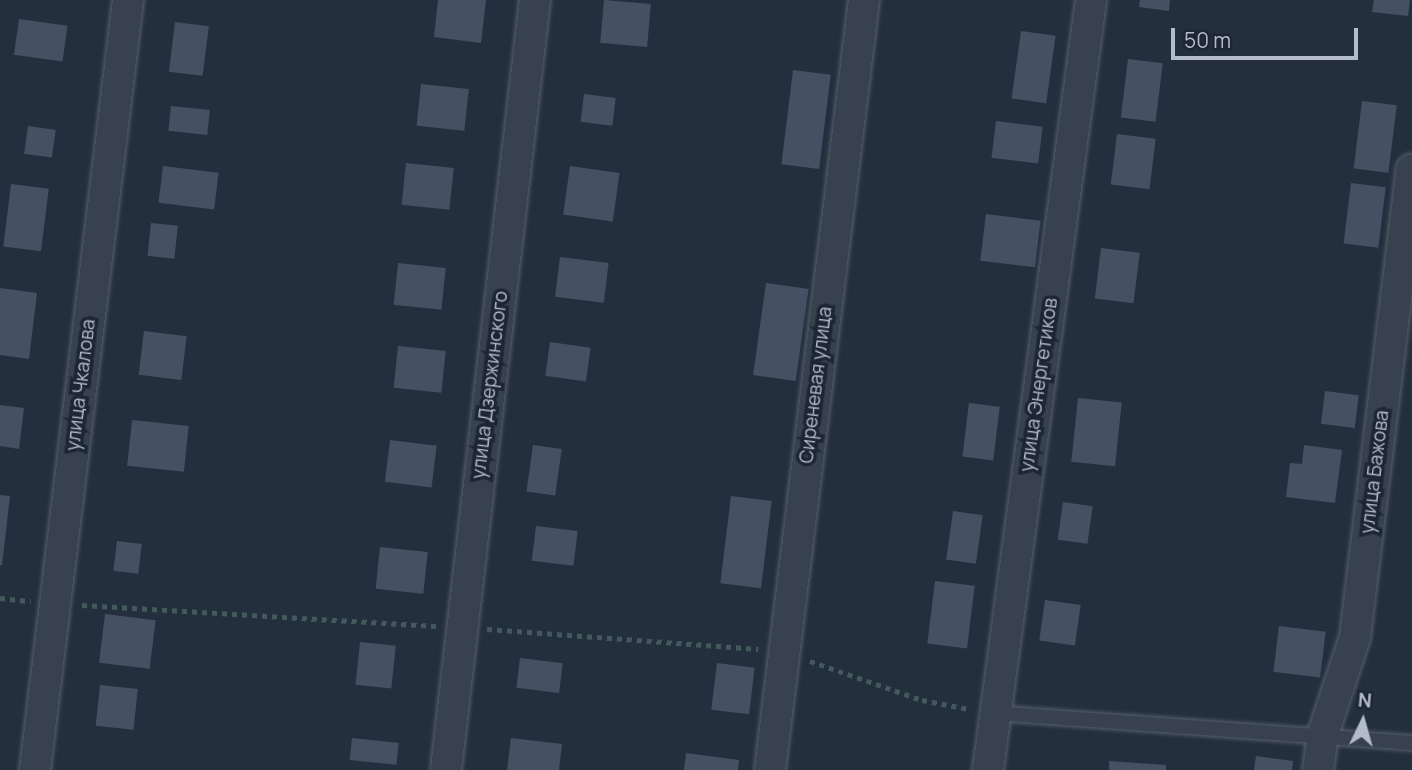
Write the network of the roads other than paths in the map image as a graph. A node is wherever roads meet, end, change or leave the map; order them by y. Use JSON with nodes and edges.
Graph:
{"nodes":[{"id":1,"x":128,"y":0,"type":"edge"},
{"id":2,"x":535,"y":0,"type":"edge"},
{"id":3,"x":864,"y":0,"type":"edge"},
{"id":4,"x":1091,"y":0,"type":"edge"},
{"id":5,"x":1412,"y":169,"type":"edge"},
{"id":6,"x":994,"y":713,"type":"junction"},
{"id":7,"x":1323,"y":734,"type":"junction"},
{"id":8,"x":1412,"y":743,"type":"edge"},
{"id":9,"x":35,"y":770,"type":"edge"},
{"id":10,"x":446,"y":770,"type":"edge"},
{"id":11,"x":770,"y":770,"type":"edge"},
{"id":12,"x":988,"y":770,"type":"edge"},
{"id":13,"x":1318,"y":770,"type":"edge"}],
"edges":[{"from":1,"to":9,"type":"street","name":"улица Чкалова"},
{"from":2,"to":10,"type":"street","name":"улица Дзержинского"},
{"from":3,"to":11,"type":"street","name":"Сиреневая улица"},
{"from":4,"to":6,"type":"street","name":"улица Энергетиков"},
{"from":5,"to":7,"type":"street","name":"улица Бажова"},
{"from":6,"to":7,"type":"lane"},
{"from":6,"to":12,"type":"street","name":"улица Энергетиков"},
{"from":7,"to":8,"type":"lane"},
{"from":7,"to":13,"type":"street","name":"улица Бажова"}]}
